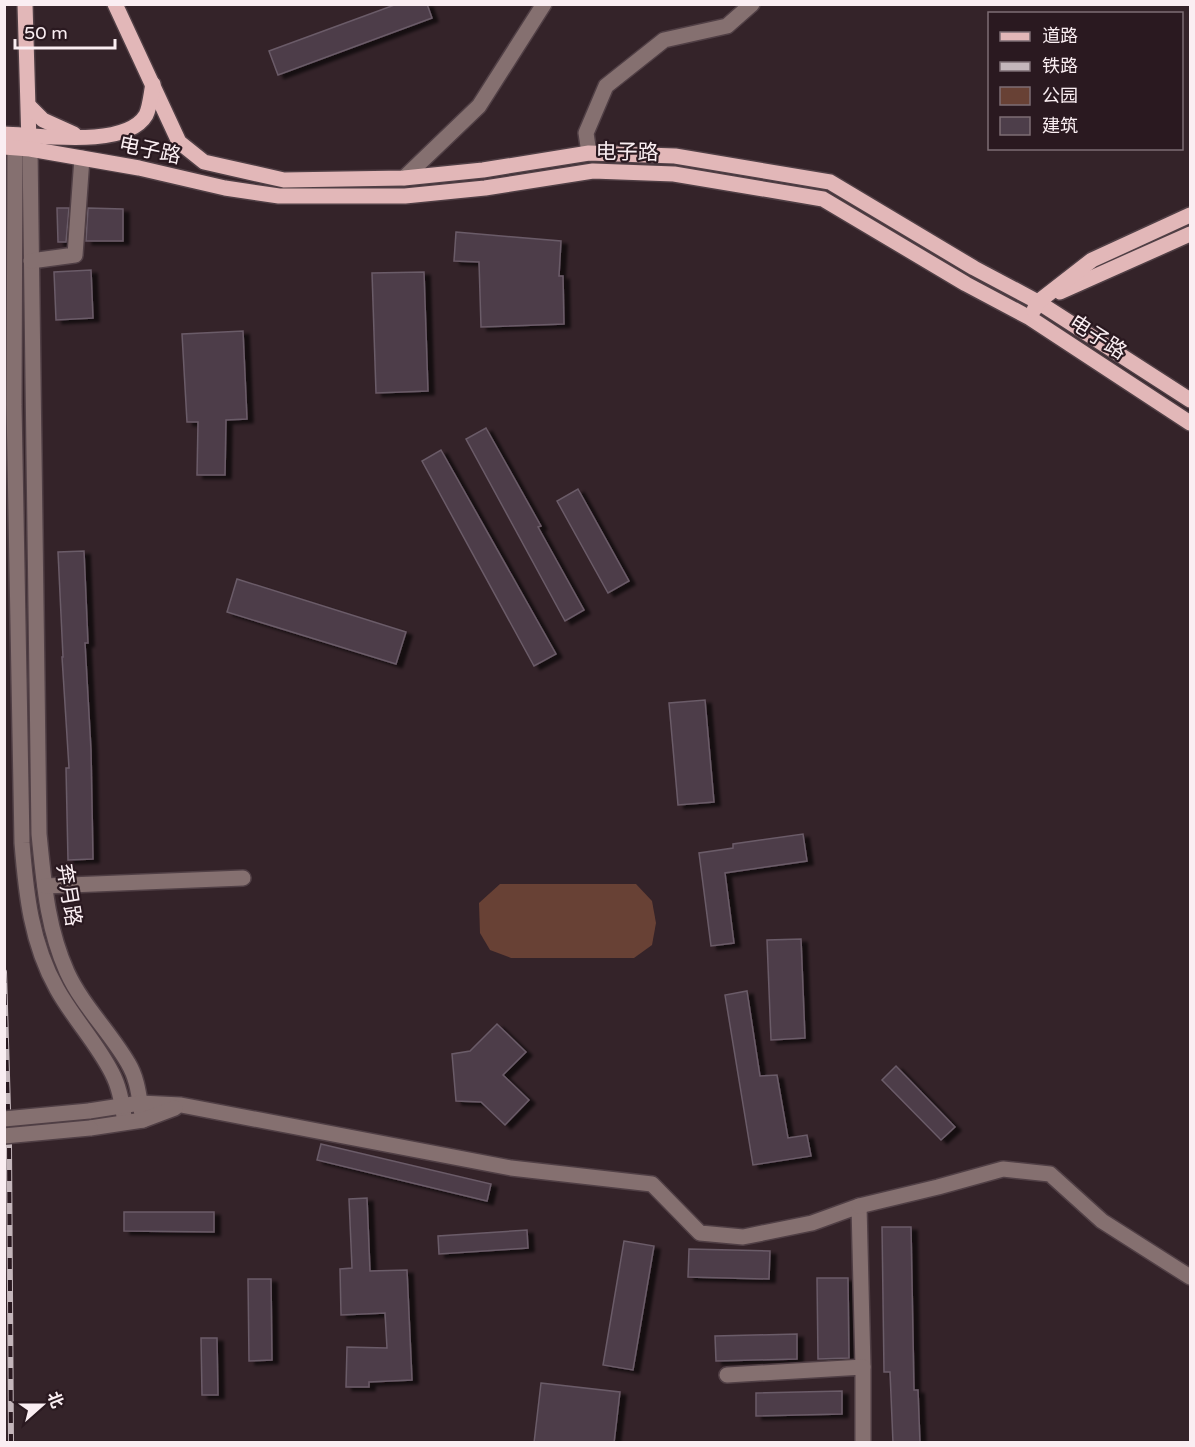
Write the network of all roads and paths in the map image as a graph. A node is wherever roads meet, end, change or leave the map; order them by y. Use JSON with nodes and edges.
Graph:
{"nodes":[{"id":1,"x":25,"y":4,"type":"edge"},
{"id":2,"x":115,"y":4,"type":"edge"},
{"id":3,"x":544,"y":4,"type":"edge"},
{"id":4,"x":752,"y":4,"type":"edge"},
{"id":5,"x":153,"y":84,"type":"junction"},
{"id":6,"x":29,"y":106,"type":"junction"},
{"id":7,"x":4,"y":134,"type":"edge"},
{"id":8,"x":85,"y":138,"type":"junction"},
{"id":9,"x":20,"y":145,"type":"edge"},
{"id":10,"x":589,"y":153,"type":"junction"},
{"id":11,"x":82,"y":159,"type":"junction"},
{"id":12,"x":404,"y":178,"type":"junction"},
{"id":13,"x":1191,"y":215,"type":"edge"},
{"id":14,"x":1191,"y":234,"type":"edge"},
{"id":15,"x":31,"y":261,"type":"junction"},
{"id":16,"x":1038,"y":302,"type":"junction"},
{"id":17,"x":1030,"y":318,"type":"junction"},
{"id":18,"x":1191,"y":400,"type":"edge"},
{"id":19,"x":1191,"y":423,"type":"edge"},
{"id":20,"x":243,"y":878,"type":"dead end"},
{"id":21,"x":45,"y":886,"type":"junction"},
{"id":22,"x":140,"y":1103,"type":"junction"},
{"id":23,"x":122,"y":1106,"type":"junction"},
{"id":24,"x":181,"y":1106,"type":"junction"},
{"id":25,"x":4,"y":1119,"type":"edge"},
{"id":26,"x":143,"y":1120,"type":"junction"},
{"id":27,"x":125,"y":1122,"type":"junction"},
{"id":28,"x":4,"y":1136,"type":"edge"},
{"id":29,"x":859,"y":1206,"type":"junction"},
{"id":30,"x":1191,"y":1277,"type":"edge"},
{"id":31,"x":863,"y":1367,"type":"junction"},
{"id":32,"x":727,"y":1375,"type":"dead end"},
{"id":33,"x":863,"y":1443,"type":"edge"}],
"edges":[{"from":1,"to":6,"type":"main road"},
{"from":2,"to":5,"type":"main road","name":"电子路"},
{"from":3,"to":12,"type":"street"},
{"from":4,"to":10,"type":"street"},
{"from":5,"to":8,"type":"main road"},
{"from":5,"to":12,"type":"main road","name":"电子路"},
{"from":6,"to":8,"type":"main road"},
{"from":6,"to":9,"type":"main road"},
{"from":7,"to":9,"type":"main road","name":"电子路"},
{"from":8,"to":9,"type":"main road"},
{"from":9,"to":11,"type":"main road","name":"电子路"},
{"from":9,"to":15,"type":"street","name":"奔月路"},
{"from":9,"to":23,"type":"street"},
{"from":10,"to":12,"type":"main road","name":"电子路"},
{"from":10,"to":16,"type":"main road","name":"电子路"},
{"from":11,"to":15,"type":"street"},
{"from":11,"to":17,"type":"main road","name":"电子路"},
{"from":13,"to":16,"type":"main road"},
{"from":14,"to":16,"type":"main road"},
{"from":15,"to":21,"type":"street","name":"奔月路"},
{"from":16,"to":17,"type":"main road"},
{"from":16,"to":18,"type":"main road","name":"电子路"},
{"from":17,"to":19,"type":"main road","name":"电子路"},
{"from":20,"to":21,"type":"street"},
{"from":21,"to":22,"type":"street","name":"奔月路"},
{"from":22,"to":23,"type":"street"},
{"from":22,"to":24,"type":"street"},
{"from":22,"to":26,"type":"street","name":"奔月路"},
{"from":23,"to":25,"type":"street","bridge":true},
{"from":23,"to":27,"type":"street"},
{"from":24,"to":26,"type":"street"},
{"from":24,"to":29,"type":"street"},
{"from":26,"to":27,"type":"street"},
{"from":27,"to":28,"type":"street","bridge":true},
{"from":29,"to":30,"type":"street"},
{"from":29,"to":31,"type":"street"},
{"from":31,"to":32,"type":"street"},
{"from":31,"to":33,"type":"street"}]}
